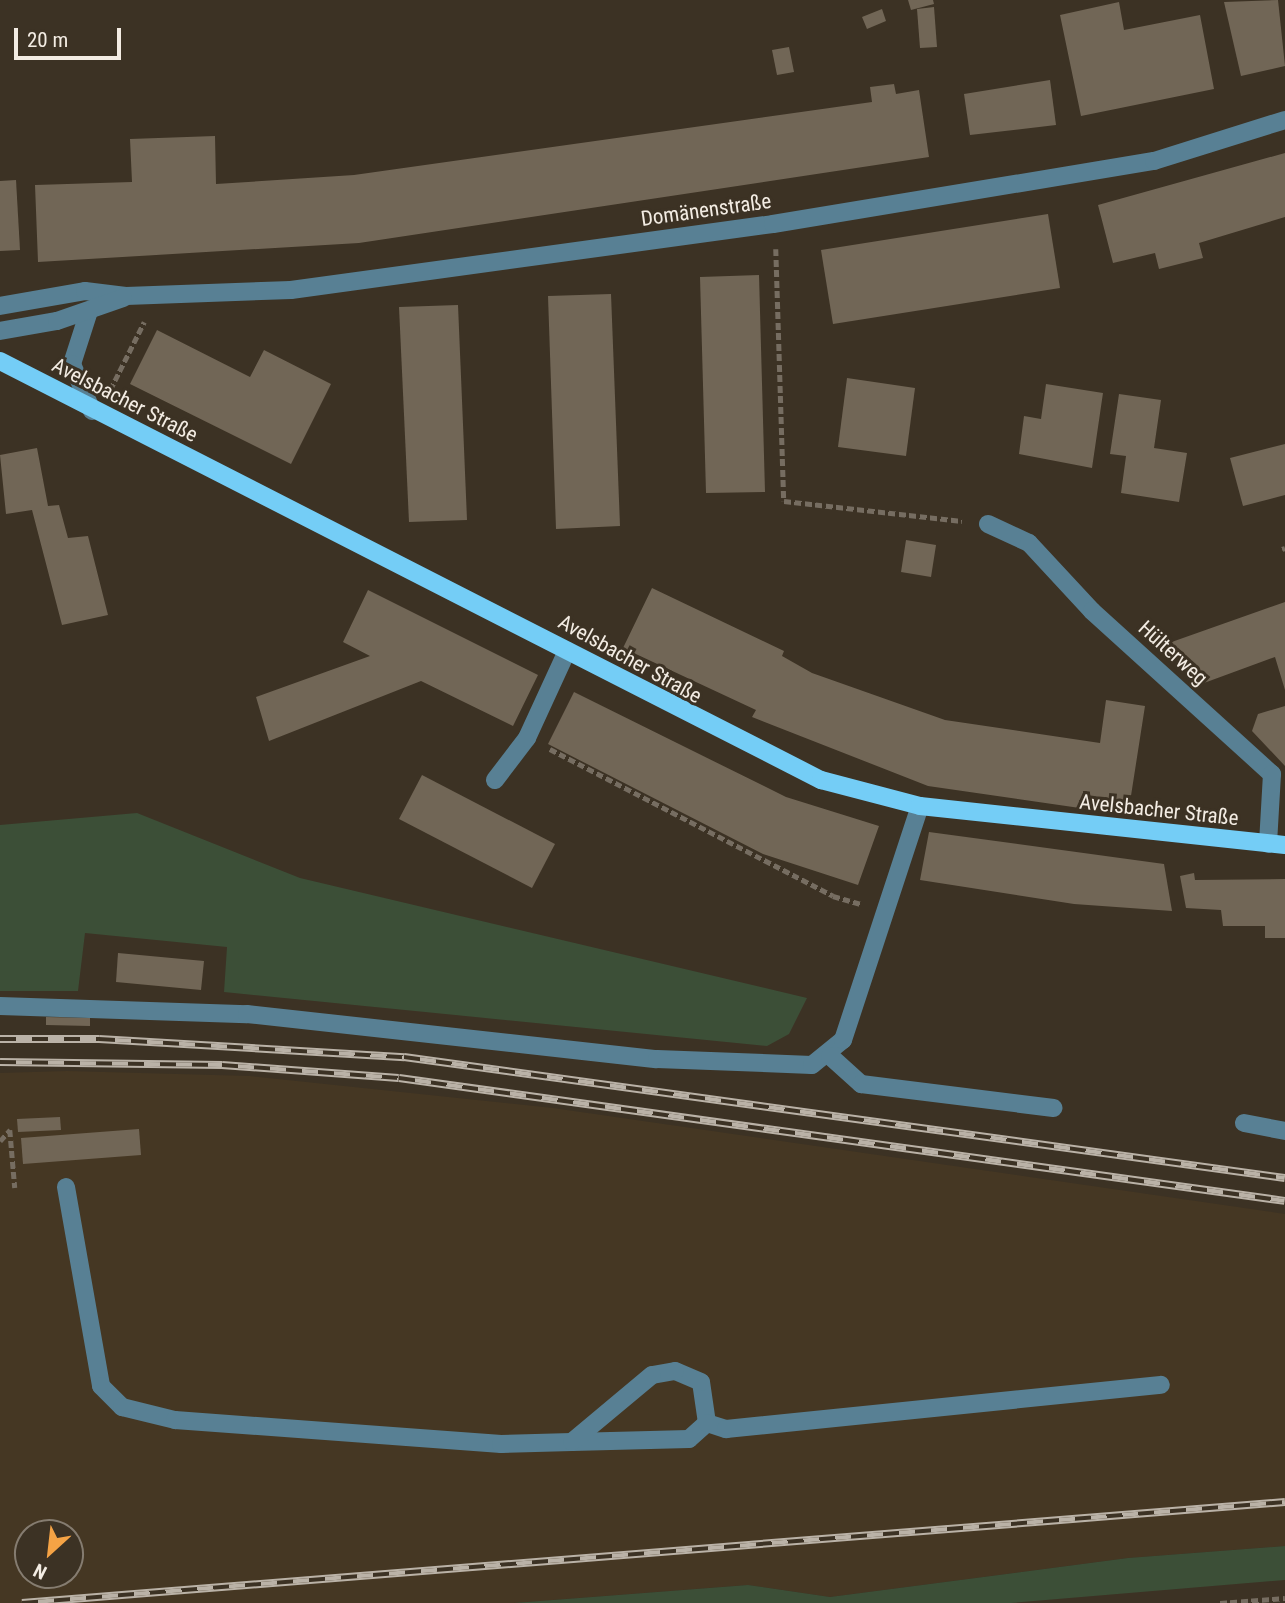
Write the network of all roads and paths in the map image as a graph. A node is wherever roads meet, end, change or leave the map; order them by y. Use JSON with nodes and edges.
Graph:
{"nodes":[{"id":1,"x":1285,"y":120,"type":"edge"},
{"id":2,"x":773,"y":224,"type":"junction"},
{"id":3,"x":126,"y":296,"type":"junction"},
{"id":4,"x":0,"y":306,"type":"edge"},
{"id":5,"x":89,"y":311,"type":"junction"},
{"id":6,"x":136,"y":322,"type":"dead end"},
{"id":7,"x":0,"y":331,"type":"edge"},
{"id":8,"x":0,"y":361,"type":"edge"},
{"id":9,"x":103,"y":389,"type":"dead end"},
{"id":10,"x":92,"y":411,"type":"junction"},
{"id":11,"x":988,"y":524,"type":"joint"},
{"id":12,"x":567,"y":651,"type":"junction"},
{"id":13,"x":527,"y":738,"type":"junction"},
{"id":14,"x":495,"y":780,"type":"dead end"},
{"id":15,"x":920,"y":806,"type":"junction"},
{"id":16,"x":1277,"y":845,"type":"edge"},
{"id":17,"x":833,"y":896,"type":"dead end"},
{"id":18,"x":0,"y":1006,"type":"edge"},
{"id":19,"x":830,"y":1056,"type":"junction"},
{"id":20,"x":1054,"y":1108,"type":"dead end"},
{"id":21,"x":1244,"y":1122,"type":"dead end"},
{"id":22,"x":1285,"y":1131,"type":"edge"},
{"id":23,"x":0,"y":1141,"type":"edge"},
{"id":24,"x":66,"y":1187,"type":"dead end"},
{"id":25,"x":15,"y":1188,"type":"dead end"},
{"id":26,"x":1161,"y":1385,"type":"dead end"},
{"id":27,"x":707,"y":1423,"type":"junction"},
{"id":28,"x":572,"y":1442,"type":"junction"},
{"id":29,"x":1285,"y":1598,"type":"edge"},
{"id":30,"x":1220,"y":1603,"type":"edge"}],
"edges":[{"from":1,"to":2,"type":"street","name":"Domänenstraße"},
{"from":2,"to":3,"type":"street","name":"Domänenstraße"},
{"from":2,"to":11,"type":"path"},
{"from":3,"to":4,"type":"street","name":"Domänenstraße"},
{"from":3,"to":5,"type":"street","name":"Domänenstraße"},
{"from":5,"to":7,"type":"street","name":"Domänenstraße"},
{"from":5,"to":10,"type":"street"},
{"from":6,"to":9,"type":"path"},
{"from":8,"to":10,"type":"main road","name":"Avelsbacher Straße"},
{"from":10,"to":12,"type":"main road","name":"Avelsbacher Straße"},
{"from":11,"to":16,"type":"street","name":"Hülterweg"},
{"from":12,"to":13,"type":"street"},
{"from":12,"to":15,"type":"main road","name":"Avelsbacher Straße"},
{"from":13,"to":14,"type":"street"},
{"from":13,"to":17,"type":"path"},
{"from":15,"to":16,"type":"main road","name":"Avelsbacher Straße"},
{"from":15,"to":19,"type":"street"},
{"from":18,"to":19,"type":"street"},
{"from":19,"to":20,"type":"street"},
{"from":21,"to":22,"type":"street"},
{"from":23,"to":25,"type":"path"},
{"from":24,"to":28,"type":"street"},
{"from":26,"to":27,"type":"street"},
{"from":27,"to":28,"type":"street"},
{"from":27,"to":28,"type":"street"},
{"from":29,"to":30,"type":"path"}]}
